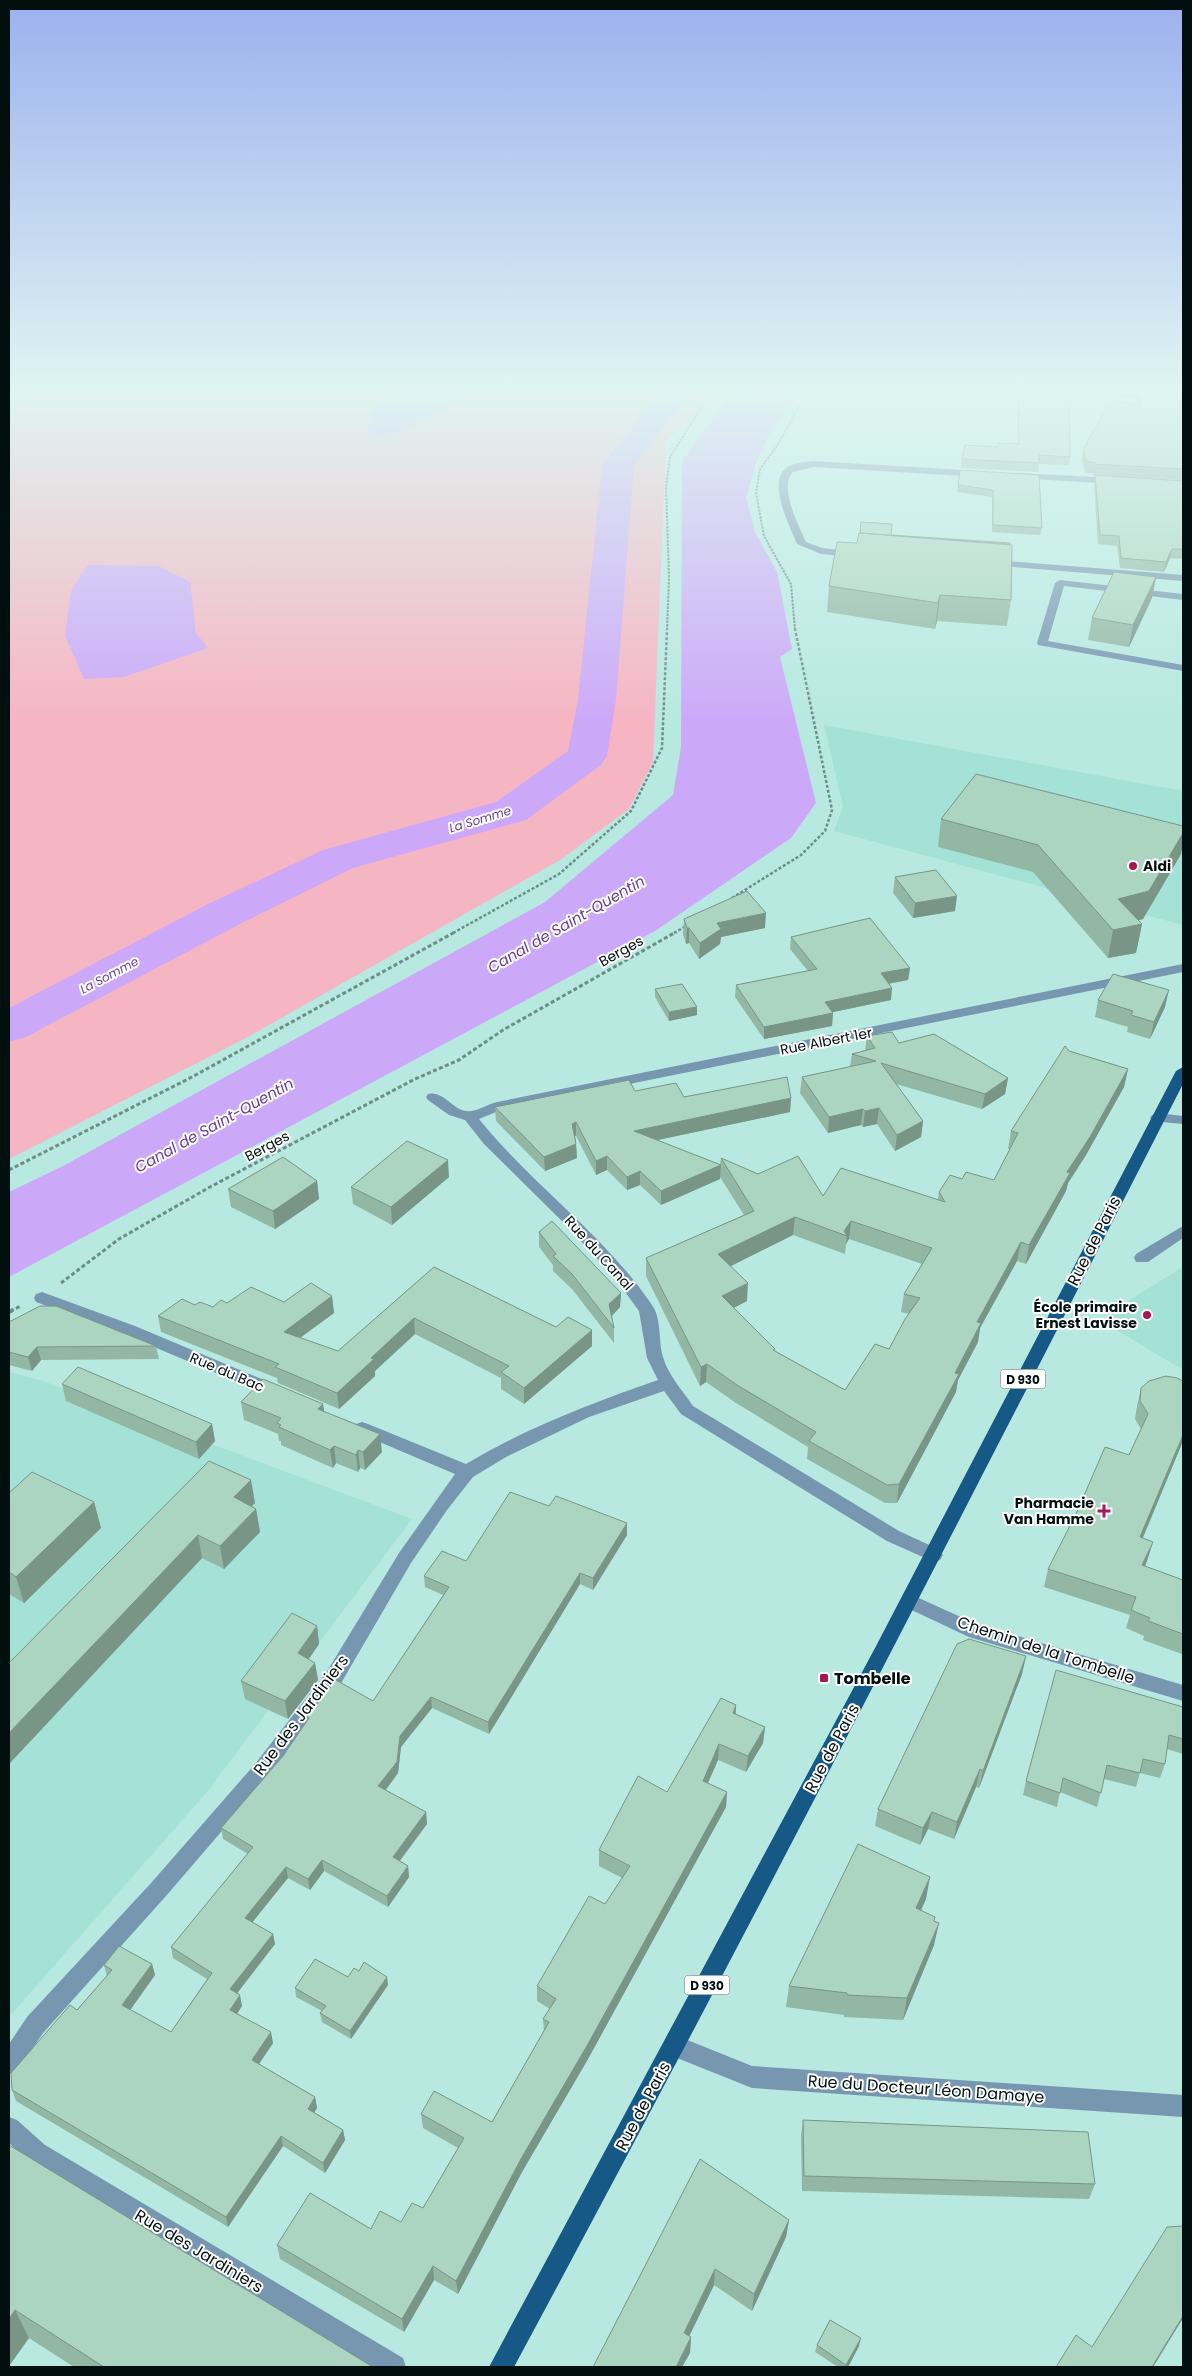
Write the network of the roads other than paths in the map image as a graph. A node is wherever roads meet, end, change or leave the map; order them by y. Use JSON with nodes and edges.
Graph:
{"nodes":[{"id":1,"x":785,"y":498,"type":"edge"},
{"id":2,"x":869,"y":555,"type":"edge"},
{"id":3,"x":987,"y":563,"type":"edge"},
{"id":4,"x":1183,"y":578,"type":"edge"},
{"id":5,"x":1183,"y":597,"type":"edge"},
{"id":6,"x":1183,"y":668,"type":"edge"},
{"id":7,"x":1183,"y":968,"type":"edge"},
{"id":8,"x":1183,"y":1071,"type":"edge"},
{"id":9,"x":433,"y":1097,"type":"dead end"},
{"id":10,"x":470,"y":1117,"type":"junction"},
{"id":11,"x":1157,"y":1118,"type":"junction"},
{"id":12,"x":1183,"y":1120,"type":"edge"},
{"id":13,"x":1183,"y":1231,"type":"edge"},
{"id":14,"x":1142,"y":1258,"type":"dead end"},
{"id":15,"x":42,"y":1298,"type":"road end"},
{"id":16,"x":668,"y":1383,"type":"junction"},
{"id":17,"x":294,"y":1399,"type":"edge"},
{"id":18,"x":348,"y":1422,"type":"edge"},
{"id":19,"x":467,"y":1472,"type":"junction"},
{"id":20,"x":934,"y":1555,"type":"junction"},
{"id":21,"x":910,"y":1601,"type":"junction"},
{"id":22,"x":1183,"y":1693,"type":"edge"},
{"id":23,"x":675,"y":2046,"type":"junction"},
{"id":24,"x":9,"y":2063,"type":"edge"},
{"id":25,"x":1183,"y":2106,"type":"edge"},
{"id":26,"x":9,"y":2128,"type":"edge"},
{"id":27,"x":394,"y":2367,"type":"edge"},
{"id":28,"x":501,"y":2367,"type":"edge"}],
"edges":[{"from":1,"to":2,"type":"street"},
{"from":3,"to":4,"type":"street"},
{"from":5,"to":6,"type":"street"},
{"from":7,"to":10,"type":"street","name":"Rue Albert 1er"},
{"from":8,"to":11,"type":"main road","name":"Rue de Paris","number":"D 930"},
{"from":9,"to":10,"type":"street","name":"Rue du Canal"},
{"from":10,"to":16,"type":"street","name":"Rue du Canal"},
{"from":11,"to":12,"type":"street"},
{"from":11,"to":20,"type":"main road","name":"Rue de Paris","number":"D 930"},
{"from":13,"to":14,"type":"street"},
{"from":15,"to":17,"type":"street","name":"Rue du Bac"},
{"from":16,"to":19,"type":"street","name":"Rue des Jardiniers"},
{"from":16,"to":20,"type":"street","name":"Rue du Canal"},
{"from":18,"to":19,"type":"street"},
{"from":19,"to":24,"type":"street","name":"Rue des Jardiniers"},
{"from":20,"to":21,"type":"main road","name":"Rue de Paris","number":"D 930"},
{"from":21,"to":22,"type":"street","name":"Chemin de la Tombelle"},
{"from":21,"to":23,"type":"main road","name":"Rue de Paris","number":"D 930"},
{"from":23,"to":25,"type":"street","name":"Rue du Docteur Léon Damaye"},
{"from":23,"to":28,"type":"main road","name":"Rue de Paris","number":"D 930"},
{"from":26,"to":27,"type":"street","name":"Rue des Jardiniers"}]}
